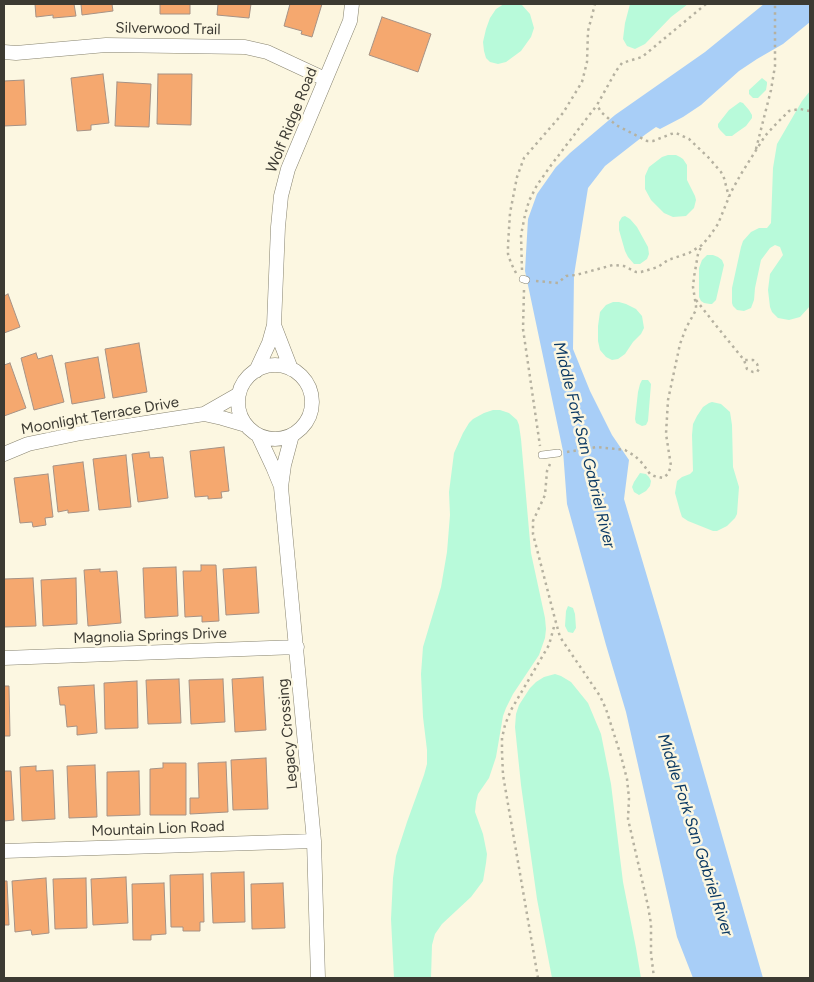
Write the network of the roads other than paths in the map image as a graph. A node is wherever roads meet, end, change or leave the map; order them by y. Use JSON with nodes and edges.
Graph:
{"nodes":[{"id":1,"x":352,"y":4,"type":"edge"},
{"id":2,"x":4,"y":52,"type":"edge"},
{"id":3,"x":325,"y":79,"type":"junction"},
{"id":4,"x":274,"y":325,"type":"junction"},
{"id":5,"x":291,"y":369,"type":"junction"},
{"id":6,"x":256,"y":371,"type":"junction"},
{"id":7,"x":239,"y":394,"type":"junction"},
{"id":8,"x":204,"y":414,"type":"junction"},
{"id":9,"x":246,"y":425,"type":"junction"},
{"id":10,"x":258,"y":435,"type":"junction"},
{"id":11,"x":292,"y":435,"type":"junction"},
{"id":12,"x":558,"y":453,"type":"road end"},
{"id":13,"x":4,"y":454,"type":"edge"},
{"id":14,"x":542,"y":455,"type":"road end"},
{"id":15,"x":281,"y":487,"type":"junction"},
{"id":16,"x":297,"y":647,"type":"junction"},
{"id":17,"x":4,"y":658,"type":"edge"},
{"id":18,"x":314,"y":841,"type":"junction"},
{"id":19,"x":4,"y":851,"type":"edge"},
{"id":20,"x":318,"y":978,"type":"edge"}],
"edges":[{"from":1,"to":3,"type":"street","name":"Wolf Ridge Road"},
{"from":2,"to":3,"type":"street","name":"Silverwood Trail"},
{"from":3,"to":4,"type":"street","name":"Wolf Ridge Road"},
{"from":4,"to":5,"type":"street","name":"Wolf Ridge Road"},
{"from":4,"to":6,"type":"street"},
{"from":5,"to":6,"type":"street"},
{"from":5,"to":11,"type":"street","name":"Legacy Crossing"},
{"from":6,"to":7,"type":"street"},
{"from":7,"to":8,"type":"street","name":"Moonlight Terrace Drive"},
{"from":7,"to":9,"type":"street"},
{"from":8,"to":9,"type":"street","name":"Moonlight Terrace Drive"},
{"from":8,"to":13,"type":"street","name":"Moonlight Terrace Drive"},
{"from":9,"to":10,"type":"street","name":"Legacy Crossing"},
{"from":10,"to":11,"type":"street"},
{"from":10,"to":15,"type":"street","name":"Legacy Crossing"},
{"from":11,"to":15,"type":"street","name":"Legacy Crossing"},
{"from":12,"to":14,"type":"lane"},
{"from":15,"to":16,"type":"street","name":"Legacy Crossing"},
{"from":16,"to":17,"type":"street","name":"Magnolia Springs Drive"},
{"from":16,"to":18,"type":"street","name":"Legacy Crossing"},
{"from":18,"to":19,"type":"street","name":"Mountain Lion Road"},
{"from":18,"to":20,"type":"street","name":"Legacy Crossing"}]}
